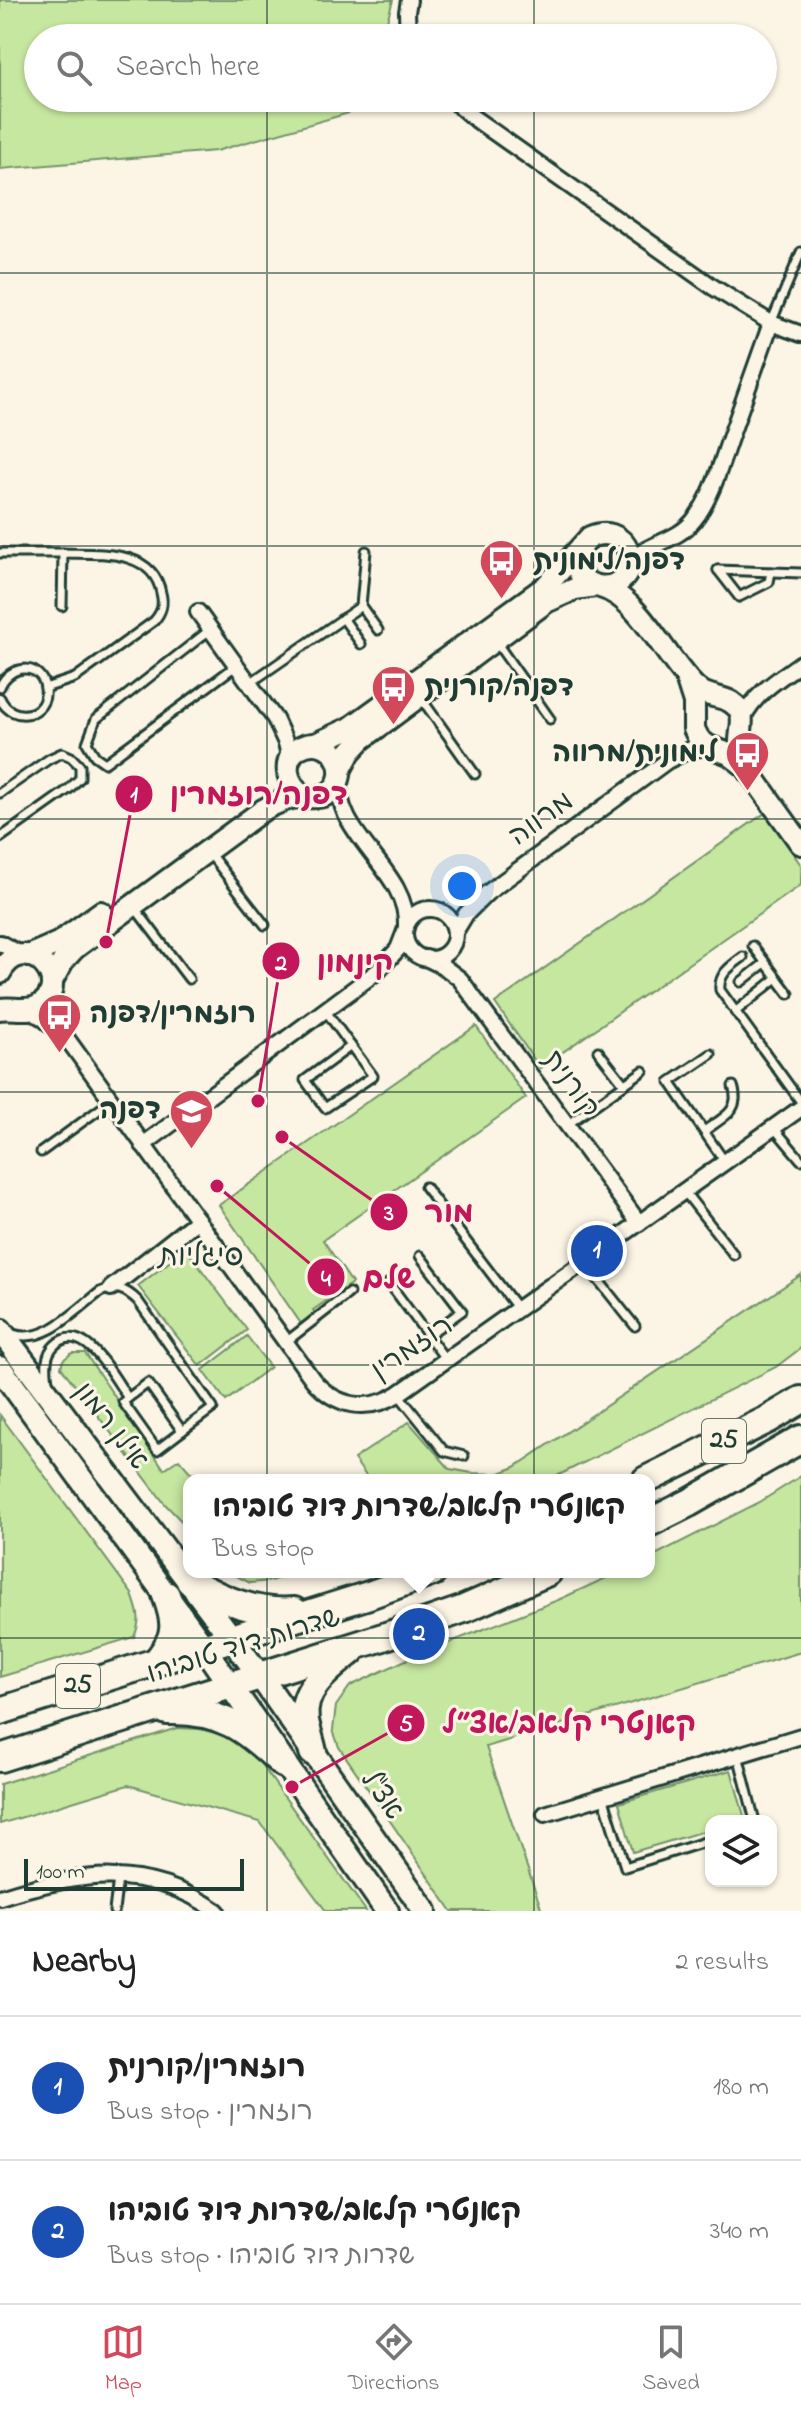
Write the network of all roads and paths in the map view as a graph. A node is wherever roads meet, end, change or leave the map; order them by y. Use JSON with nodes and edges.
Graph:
{"nodes":[{"id":1,"x":409,"y":0,"type":"edge"},
{"id":2,"x":407,"y":24,"type":"edge"},
{"id":3,"x":466,"y":112,"type":"edge"},
{"id":4,"x":801,"y":252,"type":"edge"},
{"id":5,"x":771,"y":323,"type":"junction"},
{"id":6,"x":801,"y":334,"type":"edge"},
{"id":7,"x":618,"y":538,"type":"junction"},
{"id":8,"x":652,"y":547,"type":"junction"},
{"id":9,"x":579,"y":549,"type":"junction"},
{"id":10,"x":366,"y":551,"type":"dead end"},
{"id":11,"x":0,"y":553,"type":"edge"},
{"id":12,"x":63,"y":553,"type":"junction"},
{"id":13,"x":628,"y":568,"type":"junction"},
{"id":14,"x":771,"y":572,"type":"junction"},
{"id":15,"x":801,"y":573,"type":"edge"},
{"id":16,"x":598,"y":587,"type":"junction"},
{"id":17,"x":62,"y":606,"type":"dead end"},
{"id":18,"x":361,"y":606,"type":"junction"},
{"id":19,"x":631,"y":607,"type":"junction"},
{"id":20,"x":198,"y":612,"type":"dead end"},
{"id":21,"x":343,"y":618,"type":"junction"},
{"id":22,"x":211,"y":629,"type":"junction"},
{"id":23,"x":378,"y":630,"type":"dead end"},
{"id":24,"x":494,"y":641,"type":"junction"},
{"id":25,"x":361,"y":644,"type":"dead end"},
{"id":26,"x":801,"y":663,"type":"edge"},
{"id":27,"x":237,"y":665,"type":"junction"},
{"id":28,"x":685,"y":677,"type":"junction"},
{"id":29,"x":249,"y":683,"type":"junction"},
{"id":30,"x":0,"y":687,"type":"edge"},
{"id":31,"x":45,"y":688,"type":"junction"},
{"id":32,"x":766,"y":688,"type":"junction"},
{"id":33,"x":420,"y":696,"type":"junction"},
{"id":34,"x":0,"y":698,"type":"edge"},
{"id":35,"x":723,"y":699,"type":"junction"},
{"id":36,"x":4,"y":712,"type":"edge"},
{"id":37,"x":275,"y":719,"type":"junction"},
{"id":38,"x":550,"y":719,"type":"dead end"},
{"id":39,"x":694,"y":719,"type":"junction"},
{"id":40,"x":742,"y":726,"type":"junction"},
{"id":41,"x":313,"y":744,"type":"junction"},
{"id":42,"x":713,"y":748,"type":"junction"},
{"id":43,"x":667,"y":761,"type":"junction"},
{"id":44,"x":288,"y":764,"type":"junction"},
{"id":45,"x":746,"y":767,"type":"junction"},
{"id":46,"x":340,"y":773,"type":"junction"},
{"id":47,"x":475,"y":774,"type":"dead end"},
{"id":48,"x":0,"y":793,"type":"edge"},
{"id":49,"x":309,"y":797,"type":"junction"},
{"id":50,"x":348,"y":819,"type":"junction"},
{"id":51,"x":0,"y":838,"type":"edge"},
{"id":52,"x":801,"y":844,"type":"edge"},
{"id":53,"x":207,"y":851,"type":"junction"},
{"id":54,"x":397,"y":889,"type":"junction"},
{"id":55,"x":487,"y":893,"type":"junction"},
{"id":56,"x":133,"y":905,"type":"junction"},
{"id":57,"x":430,"y":909,"type":"junction"},
{"id":58,"x":265,"y":925,"type":"dead end"},
{"id":59,"x":406,"y":929,"type":"junction"},
{"id":60,"x":454,"y":937,"type":"junction"},
{"id":61,"x":0,"y":943,"type":"edge"},
{"id":62,"x":753,"y":946,"type":"dead end"},
{"id":63,"x":26,"y":956,"type":"junction"},
{"id":64,"x":423,"y":957,"type":"junction"},
{"id":65,"x":743,"y":957,"type":"dead end"},
{"id":66,"x":0,"y":958,"type":"edge"},
{"id":67,"x":765,"y":963,"type":"junction"},
{"id":68,"x":378,"y":971,"type":"junction"},
{"id":69,"x":0,"y":972,"type":"edge"},
{"id":70,"x":777,"y":978,"type":"junction"},
{"id":71,"x":189,"y":979,"type":"dead end"},
{"id":72,"x":460,"y":979,"type":"junction"},
{"id":73,"x":741,"y":982,"type":"dead end"},
{"id":74,"x":51,"y":986,"type":"junction"},
{"id":75,"x":0,"y":991,"type":"edge"},
{"id":76,"x":789,"y":994,"type":"dead end"},
{"id":77,"x":15,"y":1009,"type":"edge"},
{"id":78,"x":325,"y":1010,"type":"junction"},
{"id":79,"x":735,"y":1012,"type":"junction"},
{"id":80,"x":68,"y":1040,"type":"junction"},
{"id":81,"x":351,"y":1046,"type":"junction"},
{"id":82,"x":598,"y":1051,"type":"dead end"},
{"id":83,"x":711,"y":1054,"type":"dead end"},
{"id":84,"x":643,"y":1071,"type":"dead end"},
{"id":85,"x":624,"y":1084,"type":"junction"},
{"id":86,"x":733,"y":1086,"type":"dead end"},
{"id":87,"x":111,"y":1101,"type":"junction"},
{"id":88,"x":801,"y":1105,"type":"edge"},
{"id":89,"x":567,"y":1125,"type":"junction"},
{"id":90,"x":774,"y":1127,"type":"junction"},
{"id":91,"x":704,"y":1131,"type":"junction"},
{"id":92,"x":143,"y":1145,"type":"junction"},
{"id":93,"x":41,"y":1152,"type":"dead end"},
{"id":94,"x":801,"y":1160,"type":"edge"},
{"id":95,"x":725,"y":1162,"type":"junction"},
{"id":96,"x":425,"y":1187,"type":"dead end"},
{"id":97,"x":684,"y":1191,"type":"junction"},
{"id":98,"x":198,"y":1220,"type":"junction"},
{"id":99,"x":639,"y":1223,"type":"junction"},
{"id":100,"x":734,"y":1255,"type":"dead end"},
{"id":101,"x":420,"y":1256,"type":"dead end"},
{"id":102,"x":584,"y":1262,"type":"junction"},
{"id":103,"x":389,"y":1283,"type":"dead end"},
{"id":104,"x":111,"y":1288,"type":"junction"},
{"id":105,"x":349,"y":1293,"type":"dead end"},
{"id":106,"x":518,"y":1309,"type":"junction"},
{"id":107,"x":635,"y":1326,"type":"dead end"},
{"id":108,"x":0,"y":1329,"type":"edge"},
{"id":109,"x":428,"y":1335,"type":"junction"},
{"id":110,"x":286,"y":1342,"type":"junction"},
{"id":111,"x":446,"y":1360,"type":"junction"},
{"id":112,"x":0,"y":1368,"type":"edge"},
{"id":113,"x":398,"y":1394,"type":"junction"},
{"id":114,"x":128,"y":1398,"type":"junction"},
{"id":115,"x":801,"y":1400,"type":"edge"},
{"id":116,"x":53,"y":1402,"type":"junction"},
{"id":117,"x":182,"y":1431,"type":"junction"},
{"id":118,"x":801,"y":1439,"type":"edge"},
{"id":119,"x":464,"y":1456,"type":"dead end"},
{"id":120,"x":655,"y":1476,"type":"edge"},
{"id":121,"x":655,"y":1520,"type":"edge"},
{"id":122,"x":183,"y":1572,"type":"edge"},
{"id":123,"x":188,"y":1578,"type":"edge"},
{"id":124,"x":415,"y":1578,"type":"edge"},
{"id":125,"x":534,"y":1578,"type":"edge"},
{"id":126,"x":190,"y":1581,"type":"junction"},
{"id":127,"x":166,"y":1595,"type":"junction"},
{"id":128,"x":325,"y":1608,"type":"junction"},
{"id":129,"x":231,"y":1638,"type":"junction"},
{"id":130,"x":360,"y":1644,"type":"junction"},
{"id":131,"x":203,"y":1646,"type":"junction"},
{"id":132,"x":157,"y":1661,"type":"junction"},
{"id":133,"x":260,"y":1676,"type":"junction"},
{"id":134,"x":230,"y":1685,"type":"junction"},
{"id":135,"x":0,"y":1711,"type":"edge"},
{"id":136,"x":143,"y":1712,"type":"junction"},
{"id":137,"x":801,"y":1736,"type":"edge"},
{"id":138,"x":313,"y":1752,"type":"junction"},
{"id":139,"x":738,"y":1755,"type":"junction"},
{"id":140,"x":0,"y":1758,"type":"edge"},
{"id":141,"x":283,"y":1764,"type":"junction"},
{"id":142,"x":603,"y":1796,"type":"junction"},
{"id":143,"x":545,"y":1814,"type":"dead end"},
{"id":144,"x":753,"y":1815,"type":"edge"},
{"id":145,"x":705,"y":1842,"type":"edge"},
{"id":146,"x":119,"y":1876,"type":"junction"},
{"id":147,"x":0,"y":1897,"type":"edge"},
{"id":148,"x":114,"y":1911,"type":"edge"},
{"id":149,"x":217,"y":1911,"type":"edge"},
{"id":150,"x":387,"y":1911,"type":"edge"},
{"id":151,"x":425,"y":1911,"type":"edge"}],
"edges":[{"from":1,"to":2,"type":"street"},
{"from":3,"to":5,"type":"street"},
{"from":4,"to":5,"type":"lane"},
{"from":5,"to":6,"type":"street"},
{"from":5,"to":8,"type":"street"},
{"from":7,"to":8,"type":"street"},
{"from":7,"to":9,"type":"street"},
{"from":7,"to":13,"type":"street"},
{"from":8,"to":13,"type":"street"},
{"from":9,"to":16,"type":"street"},
{"from":9,"to":41,"type":"street"},
{"from":10,"to":18,"type":"lane"},
{"from":11,"to":12,"type":"lane"},
{"from":12,"to":17,"type":"lane"},
{"from":12,"to":31,"type":"lane"},
{"from":13,"to":16,"type":"street"},
{"from":13,"to":19,"type":"street"},
{"from":14,"to":14,"type":"lane"},
{"from":14,"to":15,"type":"lane"},
{"from":16,"to":19,"type":"street"},
{"from":16,"to":24,"type":"street"},
{"from":18,"to":21,"type":"lane"},
{"from":18,"to":23,"type":"lane"},
{"from":19,"to":28,"type":"street"},
{"from":20,"to":22,"type":"street"},
{"from":21,"to":25,"type":"lane"},
{"from":21,"to":29,"type":"lane"},
{"from":22,"to":27,"type":"street"},
{"from":22,"to":27,"type":"lane"},
{"from":24,"to":33,"type":"street"},
{"from":24,"to":38,"type":"lane"},
{"from":26,"to":32,"type":"street"},
{"from":27,"to":29,"type":"street"},
{"from":28,"to":35,"type":"street"},
{"from":28,"to":39,"type":"street"},
{"from":29,"to":37,"type":"street"},
{"from":30,"to":31,"type":"lane"},
{"from":31,"to":36,"type":"lane"},
{"from":32,"to":35,"type":"street"},
{"from":32,"to":40,"type":"street"},
{"from":33,"to":46,"type":"street"},
{"from":33,"to":47,"type":"lane"},
{"from":34,"to":36,"type":"lane"},
{"from":35,"to":39,"type":"street"},
{"from":35,"to":40,"type":"street"},
{"from":37,"to":41,"type":"street"},
{"from":37,"to":44,"type":"street"},
{"from":39,"to":42,"type":"street"},
{"from":39,"to":43,"type":"street","name":"מרווה"},
{"from":40,"to":42,"type":"street"},
{"from":40,"to":45,"type":"street"},
{"from":41,"to":44,"type":"street"},
{"from":41,"to":46,"type":"street"},
{"from":42,"to":43,"type":"street","name":"מרווה"},
{"from":42,"to":45,"type":"street"},
{"from":43,"to":55,"type":"street","name":"מרווה"},
{"from":44,"to":49,"type":"street"},
{"from":44,"to":63,"type":"street"},
{"from":45,"to":52,"type":"street"},
{"from":46,"to":49,"type":"street"},
{"from":46,"to":50,"type":"street"},
{"from":48,"to":51,"type":"lane"},
{"from":49,"to":50,"type":"street"},
{"from":49,"to":53,"type":"street"},
{"from":50,"to":54,"type":"street"},
{"from":53,"to":56,"type":"street"},
{"from":53,"to":58,"type":"lane"},
{"from":54,"to":57,"type":"street"},
{"from":54,"to":59,"type":"street"},
{"from":55,"to":57,"type":"street","name":"מרווה"},
{"from":55,"to":60,"type":"street","name":"מרווה"},
{"from":56,"to":71,"type":"lane"},
{"from":56,"to":74,"type":"street"},
{"from":57,"to":59,"type":"street"},
{"from":57,"to":60,"type":"street"},
{"from":59,"to":64,"type":"street"},
{"from":59,"to":68,"type":"street"},
{"from":60,"to":64,"type":"street"},
{"from":60,"to":72,"type":"street","name":"קורנית"},
{"from":61,"to":63,"type":"street"},
{"from":62,"to":67,"type":"lane"},
{"from":63,"to":69,"type":"street"},
{"from":63,"to":74,"type":"street"},
{"from":64,"to":68,"type":"street"},
{"from":64,"to":72,"type":"street","name":"קורנית"},
{"from":65,"to":79,"type":"lane"},
{"from":66,"to":69,"type":"street"},
{"from":67,"to":70,"type":"lane"},
{"from":67,"to":73,"type":"lane"},
{"from":68,"to":78,"type":"street"},
{"from":70,"to":76,"type":"lane"},
{"from":70,"to":79,"type":"lane"},
{"from":72,"to":89,"type":"street","name":"קורנית"},
{"from":74,"to":77,"type":"street"},
{"from":74,"to":80,"type":"street","name":"רוזמרין"},
{"from":75,"to":77,"type":"street"},
{"from":77,"to":80,"type":"street","name":"רוזמרין"},
{"from":78,"to":81,"type":"lane"},
{"from":78,"to":92,"type":"street"},
{"from":79,"to":88,"type":"lane"},
{"from":80,"to":87,"type":"street","name":"רוזמרין"},
{"from":81,"to":81,"type":"lane"},
{"from":82,"to":85,"type":"lane"},
{"from":83,"to":91,"type":"lane"},
{"from":84,"to":85,"type":"lane"},
{"from":85,"to":89,"type":"lane"},
{"from":86,"to":91,"type":"lane"},
{"from":87,"to":92,"type":"street","name":"רוזמרין"},
{"from":87,"to":93,"type":"lane"},
{"from":88,"to":90,"type":"street","name":"רוזמרין"},
{"from":89,"to":99,"type":"street","name":"קורנית"},
{"from":90,"to":94,"type":"lane"},
{"from":90,"to":95,"type":"street","name":"רוזמרין"},
{"from":91,"to":95,"type":"lane"},
{"from":92,"to":98,"type":"street","name":"רוזמרין"},
{"from":95,"to":97,"type":"street","name":"רוזמרין"},
{"from":96,"to":106,"type":"lane"},
{"from":97,"to":99,"type":"street","name":"רוזמרין"},
{"from":97,"to":100,"type":"lane"},
{"from":98,"to":104,"type":"street"},
{"from":98,"to":110,"type":"street","name":"רוזמרין"},
{"from":99,"to":102,"type":"street","name":"רוזמרין"},
{"from":101,"to":109,"type":"lane"},
{"from":102,"to":106,"type":"street","name":"רוזמרין"},
{"from":102,"to":107,"type":"lane"},
{"from":103,"to":109,"type":"lane"},
{"from":104,"to":108,"type":"lane"},
{"from":104,"to":117,"type":"lane"},
{"from":105,"to":110,"type":"lane"},
{"from":106,"to":111,"type":"street","name":"רוזמרין"},
{"from":108,"to":116,"type":"main road","name":"אילן רמון"},
{"from":109,"to":111,"type":"lane"},
{"from":110,"to":113,"type":"street","name":"רוזמרין"},
{"from":111,"to":113,"type":"street","name":"רוזמרין"},
{"from":112,"to":127,"type":"main road","name":"אילן רמון"},
{"from":113,"to":119,"type":"lane"},
{"from":114,"to":116,"type":"lane"},
{"from":114,"to":117,"type":"lane"},
{"from":114,"to":117,"type":"lane"},
{"from":115,"to":120,"type":"highway","number":"25"},
{"from":116,"to":122,"type":"main road","name":"אילן רמון"},
{"from":118,"to":121,"type":"highway","number":"25"},
{"from":123,"to":126,"type":"main road","name":"אילן רמון"},
{"from":124,"to":128,"type":"highway","name":"שדרות דוד טוביהו","number":"25"},
{"from":125,"to":130,"type":"highway","name":"שדרות דוד טוביהו","number":"25"},
{"from":126,"to":128,"type":"highway"},
{"from":126,"to":129,"type":"main road","name":"אילן רמון"},
{"from":127,"to":131,"type":"main road","name":"אילן רמון"},
{"from":127,"to":132,"type":"highway"},
{"from":128,"to":129,"type":"highway","name":"שדרות דוד טוביהו","number":"25"},
{"from":129,"to":131,"type":"highway","name":"שדרות דוד טוביהו","number":"25"},
{"from":129,"to":133,"type":"main road","name":"אילן רמון"},
{"from":130,"to":133,"type":"highway","name":"שדרות דוד טוביהו","number":"25"},
{"from":130,"to":138,"type":"highway"},
{"from":131,"to":132,"type":"highway","name":"שדרות דוד טוביהו","number":"25"},
{"from":131,"to":134,"type":"main road","name":"אילן רמון"},
{"from":132,"to":135,"type":"highway","name":"שדרות דוד טוביהו","number":"25"},
{"from":133,"to":134,"type":"highway","name":"שדרות דוד טוביהו","number":"25"},
{"from":133,"to":138,"type":"main road","name":"אצ\"ל"},
{"from":134,"to":136,"type":"highway","name":"שדרות דוד טוביהו","number":"25"},
{"from":134,"to":141,"type":"main road"},
{"from":136,"to":140,"type":"highway","name":"שדרות דוד טוביהו","number":"25"},
{"from":136,"to":141,"type":"highway"},
{"from":137,"to":139,"type":"street"},
{"from":138,"to":151,"type":"main road","name":"אצ\"ל"},
{"from":139,"to":142,"type":"street"},
{"from":139,"to":144,"type":"lane"},
{"from":141,"to":150,"type":"main road"},
{"from":142,"to":143,"type":"street"},
{"from":142,"to":145,"type":"lane"},
{"from":146,"to":147,"type":"street"},
{"from":146,"to":148,"type":"lane"},
{"from":146,"to":149,"type":"street"}]}
